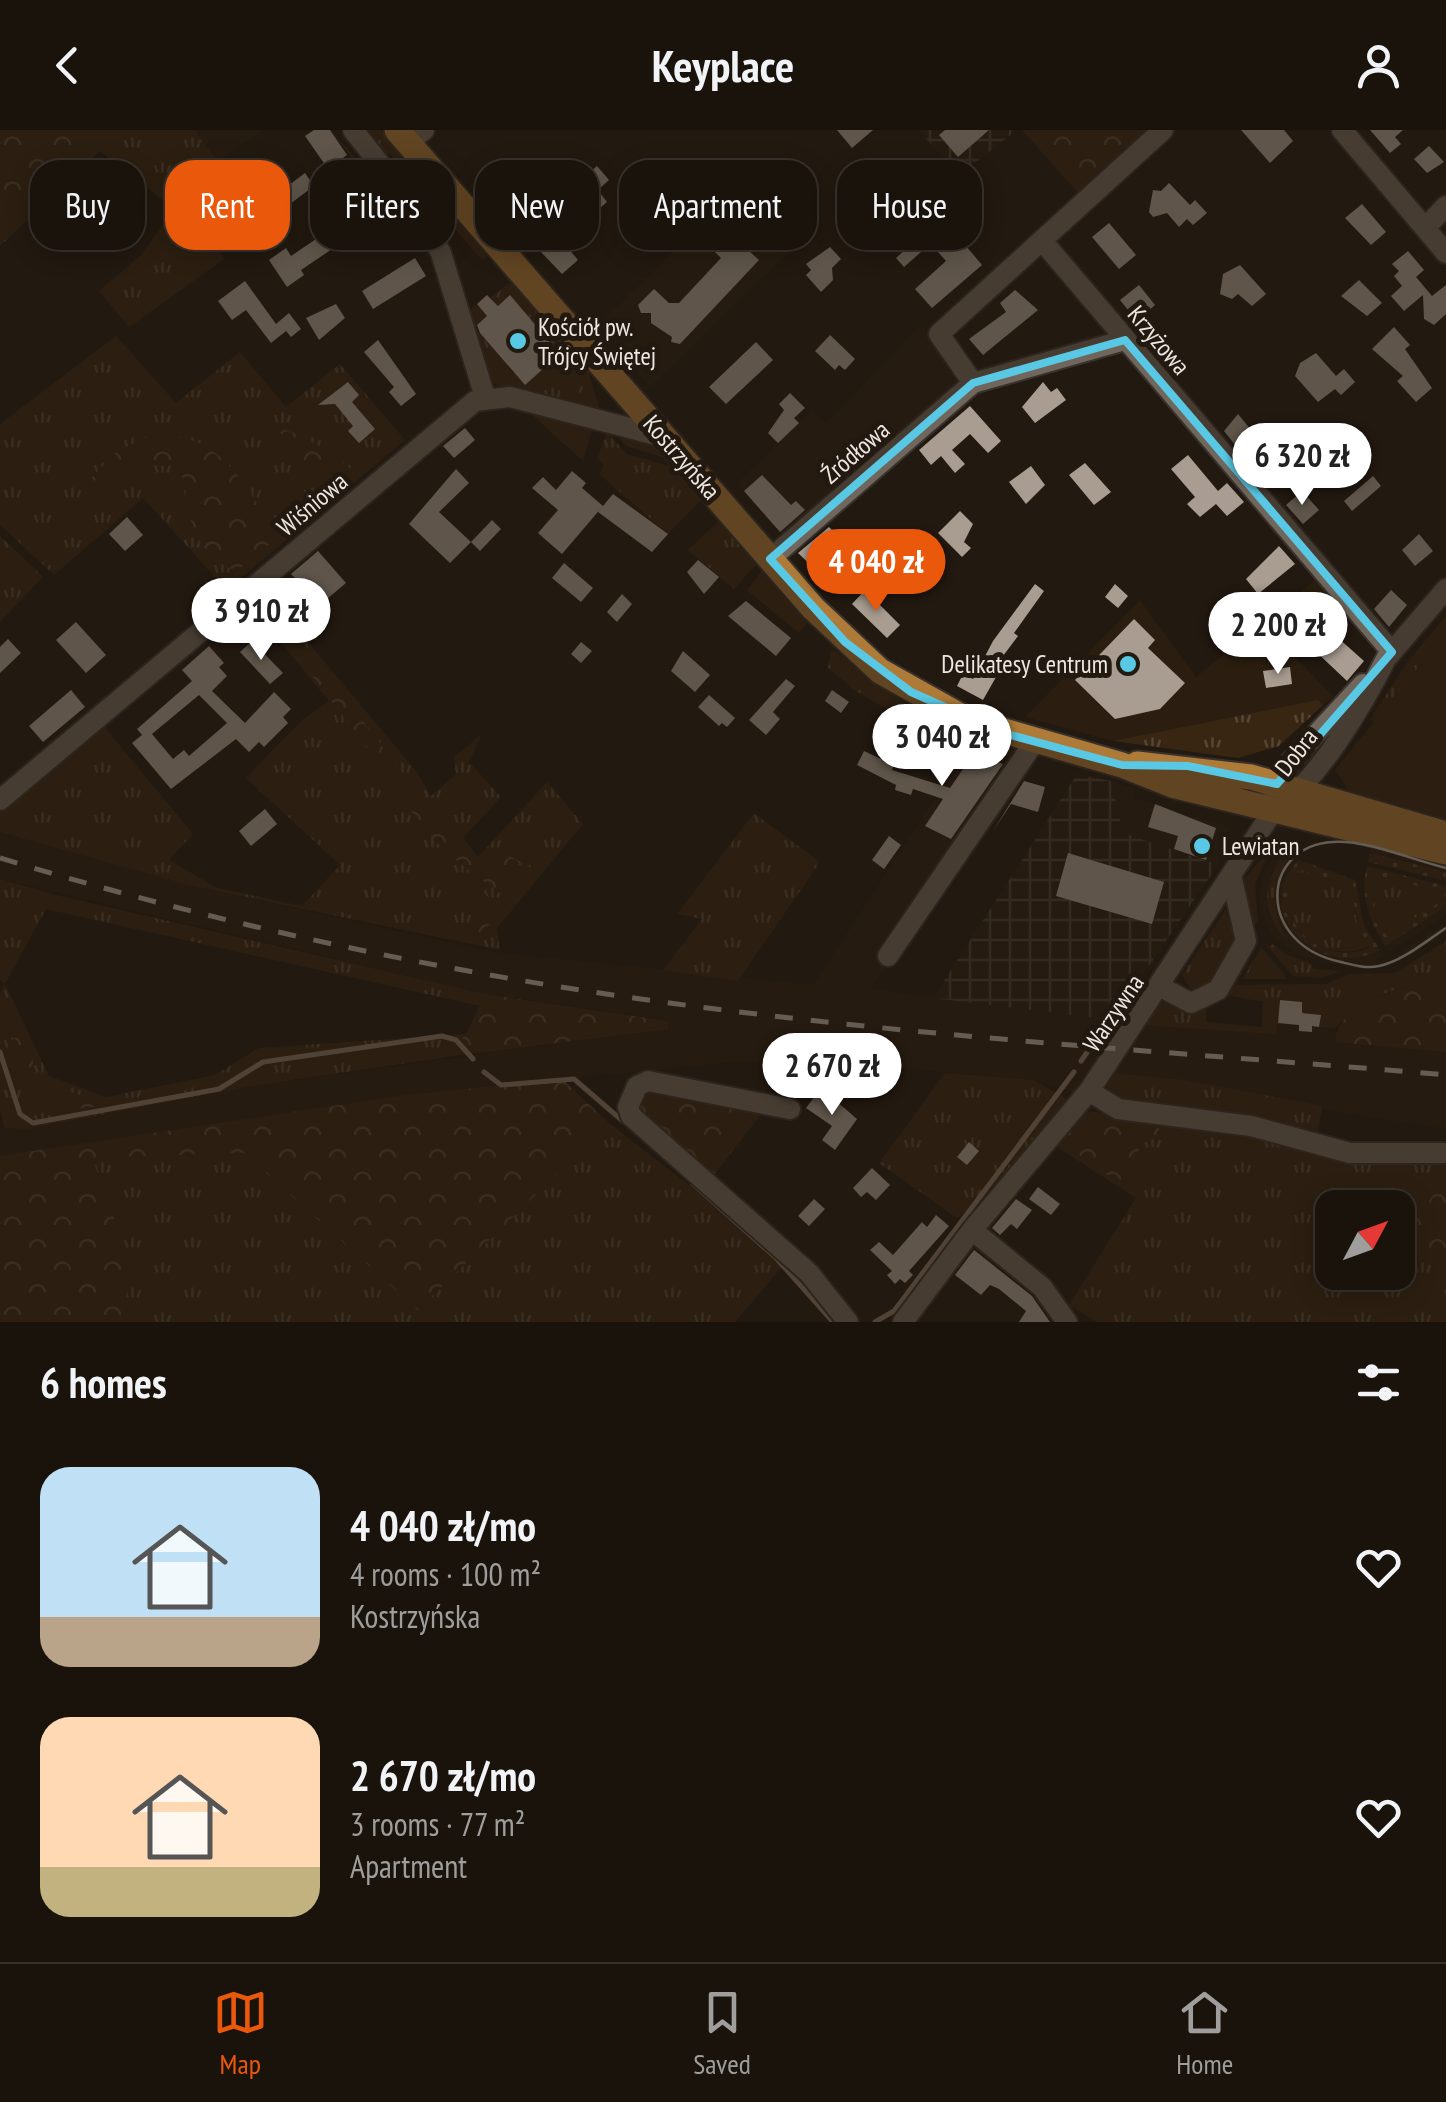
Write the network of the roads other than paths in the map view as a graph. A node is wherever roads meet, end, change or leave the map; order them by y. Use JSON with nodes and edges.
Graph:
{"nodes":[{"id":1,"x":353,"y":130,"type":"edge"},
{"id":2,"x":1163,"y":130,"type":"edge"},
{"id":3,"x":1342,"y":130,"type":"edge"},
{"id":4,"x":410,"y":134,"type":"edge"},
{"id":5,"x":1446,"y":206,"type":"edge"},
{"id":6,"x":1425,"y":228,"type":"junction"},
{"id":7,"x":1044,"y":242,"type":"junction"},
{"id":8,"x":1446,"y":252,"type":"edge"},
{"id":9,"x":1125,"y":340,"type":"junction"},
{"id":10,"x":973,"y":383,"type":"junction"},
{"id":11,"x":484,"y":397,"type":"junction"},
{"id":12,"x":629,"y":397,"type":"junction"},
{"id":13,"x":588,"y":419,"type":"junction"},
{"id":14,"x":664,"y":437,"type":"junction"},
{"id":15,"x":770,"y":559,"type":"junction"},
{"id":16,"x":1446,"y":589,"type":"edge"},
{"id":17,"x":1389,"y":654,"type":"junction"},
{"id":18,"x":1035,"y":741,"type":"junction"},
{"id":19,"x":1283,"y":794,"type":"junction"},
{"id":20,"x":0,"y":800,"type":"edge"},
{"id":21,"x":1446,"y":834,"type":"edge"},
{"id":22,"x":1446,"y":852,"type":"edge"},
{"id":23,"x":1232,"y":879,"type":"junction"},
{"id":24,"x":888,"y":956,"type":"dead end"},
{"id":25,"x":1162,"y":987,"type":"junction"},
{"id":26,"x":1089,"y":1091,"type":"junction"},
{"id":27,"x":790,"y":1109,"type":"dead end"},
{"id":28,"x":1446,"y":1153,"type":"edge"},
{"id":29,"x":972,"y":1230,"type":"junction"},
{"id":30,"x":848,"y":1322,"type":"edge"},
{"id":31,"x":903,"y":1322,"type":"edge"},
{"id":32,"x":1067,"y":1322,"type":"edge"}],
"edges":[{"from":1,"to":11,"type":"street"},
{"from":2,"to":7,"type":"street"},
{"from":3,"to":6,"type":"street"},
{"from":4,"to":12,"type":"main road","name":"Kostrzyńska"},
{"from":5,"to":6,"type":"street"},
{"from":6,"to":8,"type":"street"},
{"from":7,"to":9,"type":"street","name":"Krzyżowa"},
{"from":7,"to":10,"type":"street"},
{"from":9,"to":10,"type":"street","name":"Źródłowa"},
{"from":9,"to":17,"type":"street","name":"Krzyżowa"},
{"from":10,"to":15,"type":"street","name":"Źródłowa"},
{"from":11,"to":13,"type":"street"},
{"from":11,"to":20,"type":"street","name":"Wiśniowa"},
{"from":12,"to":13,"type":"street"},
{"from":12,"to":14,"type":"main road","name":"Kostrzyńska"},
{"from":13,"to":14,"type":"street"},
{"from":14,"to":15,"type":"main road","name":"Kostrzyńska"},
{"from":15,"to":18,"type":"main road","name":"Kostrzyńska"},
{"from":16,"to":17,"type":"street","name":"Dobra"},
{"from":17,"to":19,"type":"street","name":"Dobra"},
{"from":18,"to":19,"type":"main road","name":"Kostrzyńska"},
{"from":18,"to":24,"type":"street"},
{"from":19,"to":21,"type":"main road","name":"Kostrzyńska"},
{"from":19,"to":22,"type":"main road","name":"Kostrzyńska"},
{"from":19,"to":23,"type":"street","name":"Warzywna"},
{"from":23,"to":25,"type":"street","name":"Warzywna"},
{"from":23,"to":25,"type":"street"},
{"from":25,"to":26,"type":"street","name":"Warzywna"},
{"from":26,"to":28,"type":"street"},
{"from":26,"to":29,"type":"street","name":"Warzywna"},
{"from":27,"to":30,"type":"street"},
{"from":29,"to":31,"type":"street","name":"Warzywna"},
{"from":29,"to":32,"type":"street"}]}
